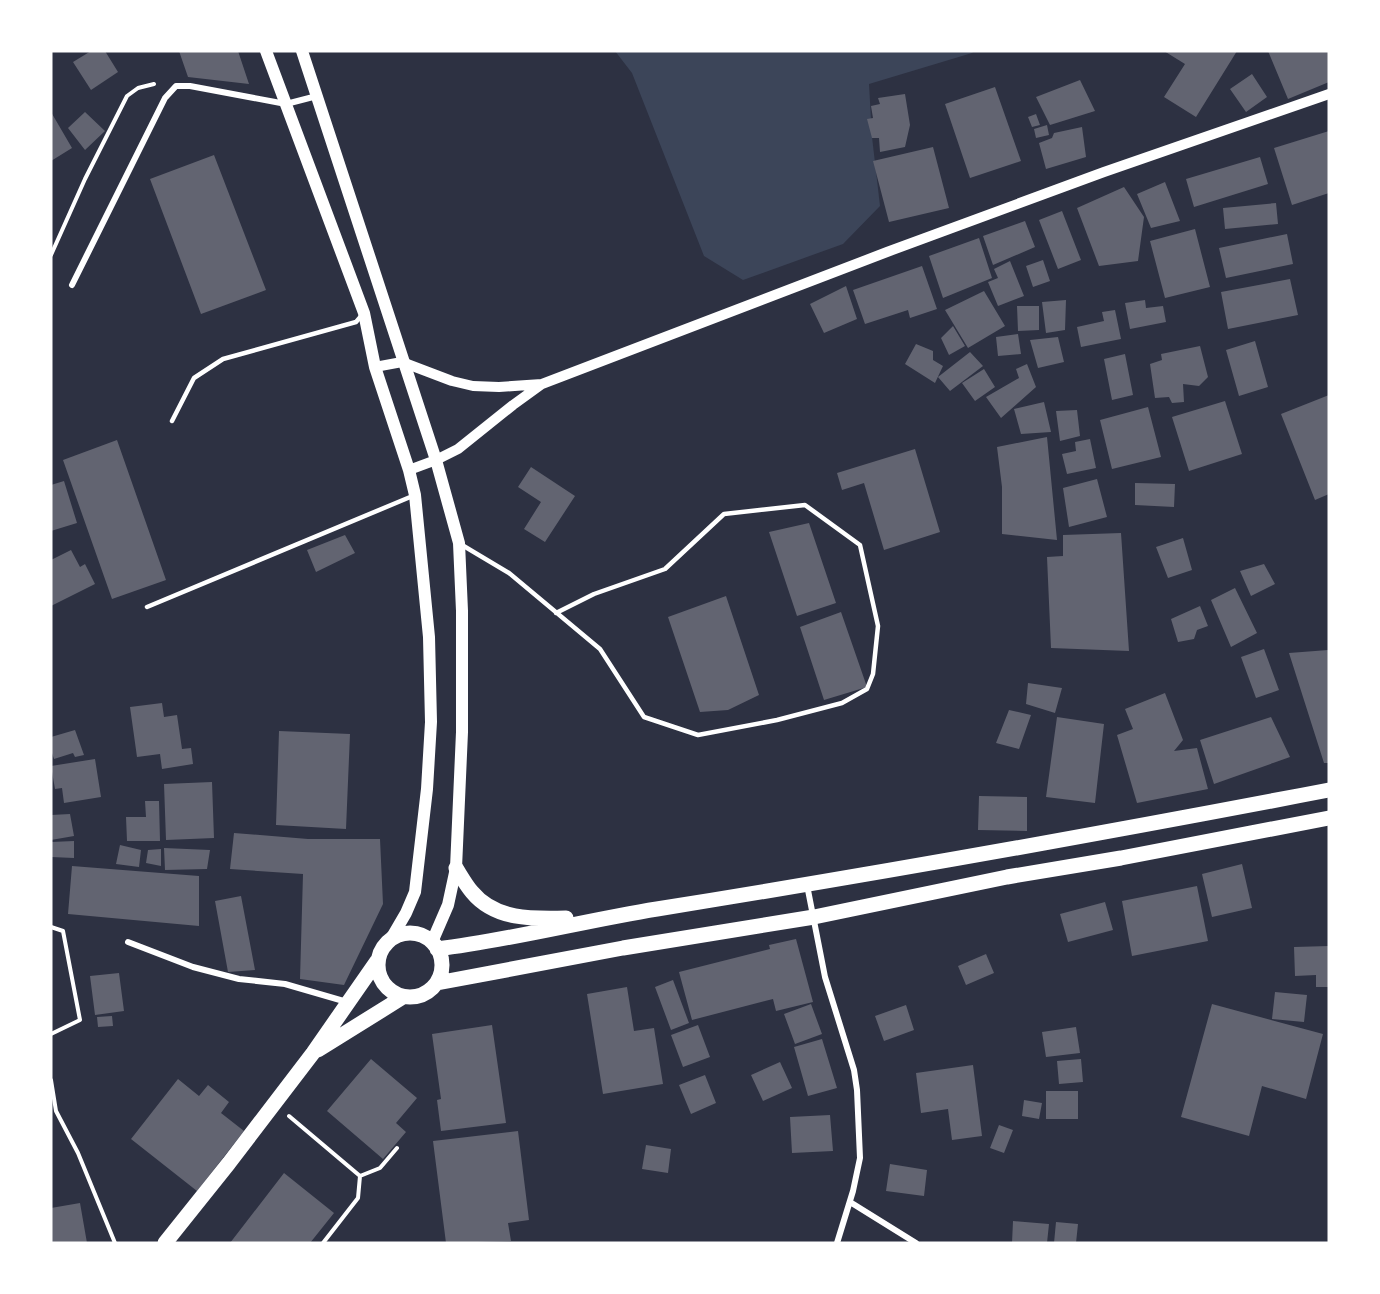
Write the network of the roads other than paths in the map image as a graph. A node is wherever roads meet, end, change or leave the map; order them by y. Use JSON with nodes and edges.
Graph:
{"nodes":[{"id":1,"x":266,"y":51,"type":"edge"},
{"id":2,"x":303,"y":51,"type":"edge"},
{"id":3,"x":1329,"y":94,"type":"edge"},
{"id":4,"x":317,"y":96,"type":"junction"},
{"id":5,"x":286,"y":104,"type":"junction"},
{"id":6,"x":72,"y":285,"type":"dead end"},
{"id":7,"x":364,"y":313,"type":"junction"},
{"id":8,"x":402,"y":362,"type":"junction"},
{"id":9,"x":375,"y":367,"type":"junction"},
{"id":10,"x":543,"y":384,"type":"junction"},
{"id":11,"x":172,"y":421,"type":"dead end"},
{"id":12,"x":436,"y":460,"type":"junction"},
{"id":13,"x":409,"y":470,"type":"junction"},
{"id":14,"x":415,"y":495,"type":"junction"},
{"id":15,"x":459,"y":543,"type":"junction"},
{"id":16,"x":147,"y":607,"type":"dead end"},
{"id":17,"x":556,"y":613,"type":"junction"},
{"id":18,"x":1329,"y":790,"type":"edge"},
{"id":19,"x":1329,"y":818,"type":"edge"},
{"id":20,"x":1115,"y":831,"type":"junction"},
{"id":21,"x":1121,"y":858,"type":"junction"},
{"id":22,"x":456,"y":868,"type":"junction"},
{"id":23,"x":807,"y":885,"type":"junction"},
{"id":24,"x":610,"y":916,"type":"junction"},
{"id":25,"x":814,"y":917,"type":"junction"},
{"id":26,"x":392,"y":937,"type":"junction"},
{"id":27,"x":128,"y":942,"type":"dead end"},
{"id":28,"x":435,"y":945,"type":"junction"},
{"id":29,"x":377,"y":961,"type":"junction"},
{"id":30,"x":437,"y":983,"type":"junction"},
{"id":31,"x":403,"y":997,"type":"junction"},
{"id":32,"x":348,"y":1003,"type":"junction"},
{"id":33,"x":313,"y":1053,"type":"junction"},
{"id":34,"x":850,"y":1202,"type":"junction"},
{"id":35,"x":165,"y":1243,"type":"edge"},
{"id":36,"x":837,"y":1243,"type":"edge"},
{"id":37,"x":916,"y":1243,"type":"edge"}],
"edges":[{"from":1,"to":5,"type":"main road"},
{"from":2,"to":4,"type":"main road"},
{"from":3,"to":10,"type":"street"},
{"from":4,"to":5,"type":"street"},
{"from":4,"to":8,"type":"main road"},
{"from":5,"to":6,"type":"street"},
{"from":5,"to":7,"type":"main road"},
{"from":7,"to":9,"type":"main road"},
{"from":7,"to":11,"type":"lane"},
{"from":8,"to":9,"type":"street"},
{"from":8,"to":10,"type":"street"},
{"from":8,"to":12,"type":"main road"},
{"from":9,"to":13,"type":"main road"},
{"from":10,"to":12,"type":"street"},
{"from":12,"to":13,"type":"street"},
{"from":12,"to":15,"type":"main road"},
{"from":13,"to":14,"type":"main road"},
{"from":14,"to":16,"type":"lane"},
{"from":14,"to":26,"type":"main road"},
{"from":15,"to":17,"type":"lane"},
{"from":15,"to":22,"type":"main road"},
{"from":17,"to":17,"type":"lane"},
{"from":18,"to":20,"type":"main road"},
{"from":19,"to":21,"type":"main road"},
{"from":20,"to":21,"type":"main road"},
{"from":20,"to":23,"type":"main road"},
{"from":21,"to":25,"type":"main road"},
{"from":22,"to":24,"type":"main road"},
{"from":22,"to":28,"type":"main road"},
{"from":23,"to":24,"type":"main road"},
{"from":23,"to":25,"type":"street"},
{"from":24,"to":28,"type":"main road"},
{"from":25,"to":30,"type":"main road"},
{"from":25,"to":34,"type":"street"},
{"from":26,"to":28,"type":"main road"},
{"from":26,"to":29,"type":"main road"},
{"from":27,"to":32,"type":"street"},
{"from":28,"to":30,"type":"main road"},
{"from":29,"to":31,"type":"main road"},
{"from":29,"to":32,"type":"main road"},
{"from":30,"to":31,"type":"main road"},
{"from":31,"to":33,"type":"main road"},
{"from":32,"to":33,"type":"main road"},
{"from":33,"to":35,"type":"main road"},
{"from":34,"to":36,"type":"street"},
{"from":34,"to":37,"type":"street"}]}
